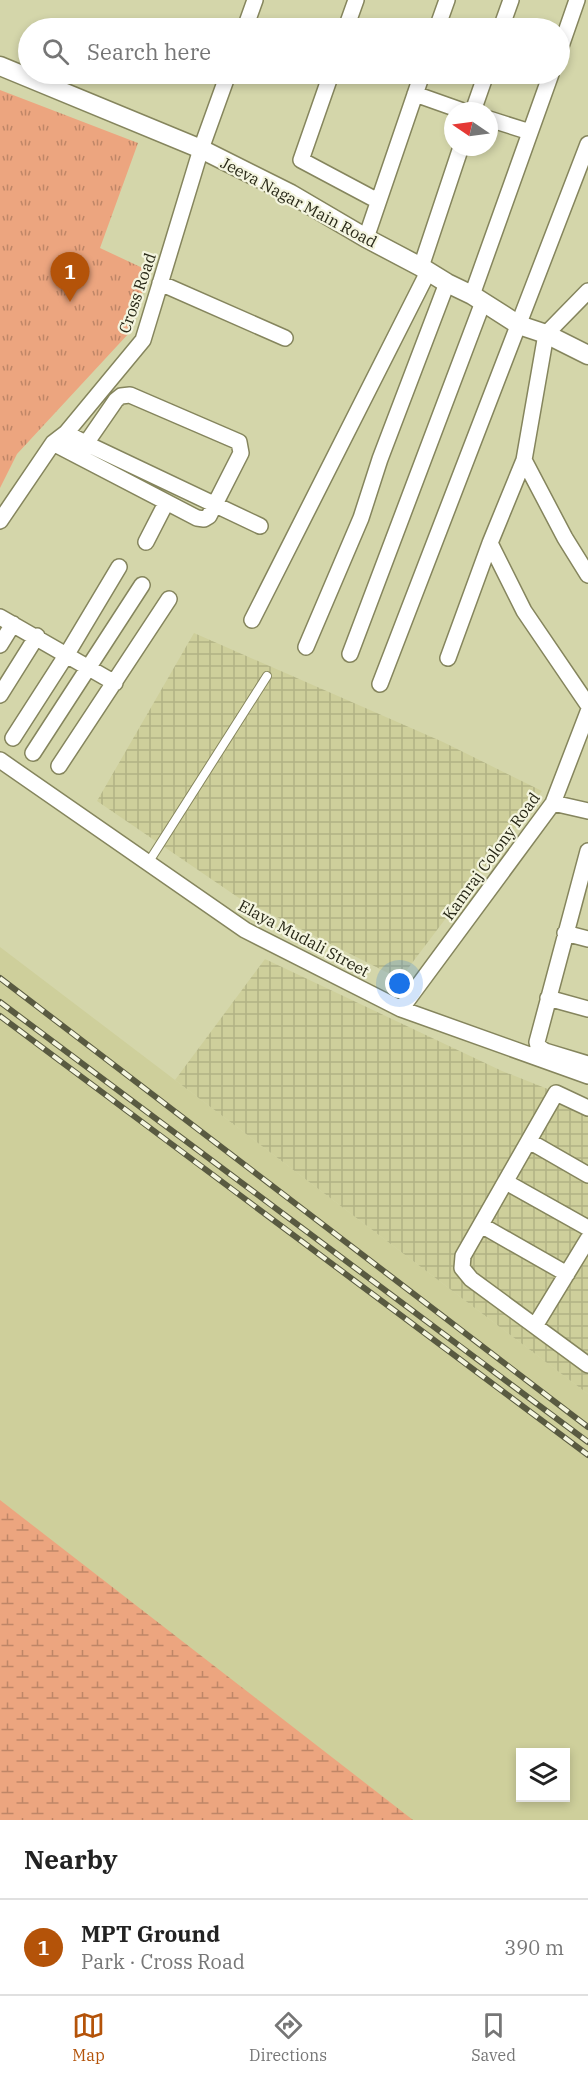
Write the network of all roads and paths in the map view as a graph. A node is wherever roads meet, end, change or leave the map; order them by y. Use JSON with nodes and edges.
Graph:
{"nodes":[{"id":1,"x":255,"y":0,"type":"edge"},
{"id":2,"x":356,"y":0,"type":"edge"},
{"id":3,"x":447,"y":0,"type":"edge"},
{"id":4,"x":511,"y":0,"type":"edge"},
{"id":5,"x":577,"y":0,"type":"edge"},
{"id":6,"x":249,"y":18,"type":"edge"},
{"id":7,"x":350,"y":18,"type":"edge"},
{"id":8,"x":441,"y":18,"type":"edge"},
{"id":9,"x":505,"y":18,"type":"edge"},
{"id":10,"x":570,"y":21,"type":"edge"},
{"id":11,"x":0,"y":66,"type":"edge"},
{"id":12,"x":18,"y":73,"type":"edge"},
{"id":13,"x":44,"y":84,"type":"edge"},
{"id":14,"x":224,"y":84,"type":"edge"},
{"id":15,"x":328,"y":84,"type":"edge"},
{"id":16,"x":418,"y":84,"type":"edge"},
{"id":17,"x":482,"y":84,"type":"edge"},
{"id":18,"x":547,"y":84,"type":"edge"},
{"id":19,"x":415,"y":94,"type":"junction"},
{"id":20,"x":476,"y":102,"type":"edge"},
{"id":21,"x":444,"y":104,"type":"edge"},
{"id":22,"x":498,"y":123,"type":"edge"},
{"id":23,"x":530,"y":132,"type":"junction"},
{"id":24,"x":588,"y":145,"type":"edge"},
{"id":25,"x":201,"y":149,"type":"junction"},
{"id":26,"x":458,"y":156,"type":"edge"},
{"id":27,"x":378,"y":201,"type":"junction"},
{"id":28,"x":366,"y":238,"type":"junction"},
{"id":29,"x":424,"y":269,"type":"junction"},
{"id":30,"x":160,"y":283,"type":"junction"},
{"id":31,"x":447,"y":283,"type":"junction"},
{"id":32,"x":588,"y":291,"type":"edge"},
{"id":33,"x":478,"y":298,"type":"junction"},
{"id":34,"x":519,"y":325,"type":"junction"},
{"id":35,"x":546,"y":334,"type":"junction"},
{"id":36,"x":285,"y":339,"type":"dead end"},
{"id":37,"x":588,"y":355,"type":"edge"},
{"id":38,"x":66,"y":433,"type":"junction"},
{"id":39,"x":53,"y":443,"type":"junction"},
{"id":40,"x":82,"y":450,"type":"junction"},
{"id":41,"x":524,"y":460,"type":"junction"},
{"id":42,"x":166,"y":503,"type":"junction"},
{"id":43,"x":214,"y":504,"type":"junction"},
{"id":44,"x":0,"y":521,"type":"edge"},
{"id":45,"x":260,"y":526,"type":"dead end"},
{"id":46,"x":146,"y":542,"type":"dead end"},
{"id":47,"x":490,"y":543,"type":"junction"},
{"id":48,"x":119,"y":567,"type":"dead end"},
{"id":49,"x":588,"y":575,"type":"edge"},
{"id":50,"x":142,"y":585,"type":"dead end"},
{"id":51,"x":169,"y":599,"type":"dead end"},
{"id":52,"x":6,"y":620,"type":"edge"},
{"id":53,"x":252,"y":620,"type":"dead end"},
{"id":54,"x":37,"y":636,"type":"junction"},
{"id":55,"x":0,"y":645,"type":"edge"},
{"id":56,"x":306,"y":646,"type":"dead end"},
{"id":57,"x":67,"y":654,"type":"junction"},
{"id":58,"x":350,"y":654,"type":"dead end"},
{"id":59,"x":448,"y":658,"type":"dead end"},
{"id":60,"x":90,"y":668,"type":"junction"},
{"id":61,"x":267,"y":675,"type":"dead end"},
{"id":62,"x":115,"y":682,"type":"junction"},
{"id":63,"x":380,"y":684,"type":"dead end"},
{"id":64,"x":0,"y":695,"type":"edge"},
{"id":65,"x":588,"y":705,"type":"edge"},
{"id":66,"x":588,"y":712,"type":"edge"},
{"id":67,"x":13,"y":738,"type":"dead end"},
{"id":68,"x":33,"y":753,"type":"dead end"},
{"id":69,"x":0,"y":760,"type":"edge"},
{"id":70,"x":59,"y":766,"type":"dead end"},
{"id":71,"x":553,"y":803,"type":"junction"},
{"id":72,"x":588,"y":811,"type":"edge"},
{"id":73,"x":588,"y":851,"type":"edge"},
{"id":74,"x":148,"y":863,"type":"junction"},
{"id":75,"x":584,"y":878,"type":"edge"},
{"id":76,"x":565,"y":933,"type":"junction"},
{"id":77,"x":588,"y":939,"type":"edge"},
{"id":78,"x":548,"y":998,"type":"junction"},
{"id":79,"x":401,"y":1009,"type":"junction"},
{"id":80,"x":588,"y":1009,"type":"edge"},
{"id":81,"x":588,"y":1064,"type":"edge"},
{"id":82,"x":588,"y":1076,"type":"edge"},
{"id":83,"x":588,"y":1108,"type":"edge"},
{"id":84,"x":529,"y":1141,"type":"junction"},
{"id":85,"x":588,"y":1175,"type":"edge"},
{"id":86,"x":506,"y":1182,"type":"junction"},
{"id":87,"x":481,"y":1225,"type":"junction"},
{"id":88,"x":588,"y":1228,"type":"edge"},
{"id":89,"x":588,"y":1239,"type":"edge"},
{"id":90,"x":567,"y":1274,"type":"junction"},
{"id":91,"x":535,"y":1326,"type":"junction"},
{"id":92,"x":587,"y":1362,"type":"edge"}],
"edges":[{"from":1,"to":6,"type":"street"},
{"from":2,"to":7,"type":"street"},
{"from":3,"to":8,"type":"street"},
{"from":4,"to":9,"type":"street"},
{"from":5,"to":10,"type":"street"},
{"from":11,"to":12,"type":"street","name":"Jeeva Nagar Main Road"},
{"from":13,"to":25,"type":"street","name":"Jeeva Nagar Main Road"},
{"from":14,"to":25,"type":"street","name":"Cross Road"},
{"from":15,"to":27,"type":"street"},
{"from":16,"to":19,"type":"street"},
{"from":17,"to":20,"type":"street"},
{"from":18,"to":23,"type":"street"},
{"from":19,"to":21,"type":"street"},
{"from":19,"to":27,"type":"street"},
{"from":22,"to":23,"type":"street"},
{"from":23,"to":33,"type":"street"},
{"from":24,"to":34,"type":"street"},
{"from":25,"to":28,"type":"street","name":"Jeeva Nagar Main Road"},
{"from":25,"to":30,"type":"street","name":"Cross Road"},
{"from":26,"to":29,"type":"street"},
{"from":27,"to":28,"type":"street"},
{"from":28,"to":29,"type":"street","name":"Jeeva Nagar Main Road"},
{"from":29,"to":31,"type":"street","name":"Jeeva Nagar Main Road"},
{"from":29,"to":53,"type":"street"},
{"from":30,"to":36,"type":"street"},
{"from":30,"to":38,"type":"street","name":"Cross Road"},
{"from":31,"to":33,"type":"street","name":"Jeeva Nagar Main Road"},
{"from":31,"to":56,"type":"street"},
{"from":32,"to":35,"type":"street"},
{"from":33,"to":34,"type":"street","name":"Jeeva Nagar Main Road"},
{"from":33,"to":58,"type":"street"},
{"from":34,"to":35,"type":"street","name":"Jeeva Nagar Main Road"},
{"from":34,"to":63,"type":"street"},
{"from":35,"to":37,"type":"street","name":"Jeeva Nagar Main Road"},
{"from":35,"to":41,"type":"street"},
{"from":38,"to":39,"type":"street","name":"Cross Road"},
{"from":38,"to":40,"type":"street"},
{"from":39,"to":40,"type":"street"},
{"from":39,"to":44,"type":"street","name":"Cross Road"},
{"from":40,"to":42,"type":"street"},
{"from":40,"to":43,"type":"street"},
{"from":40,"to":43,"type":"street"},
{"from":41,"to":47,"type":"street"},
{"from":41,"to":49,"type":"street"},
{"from":42,"to":43,"type":"street"},
{"from":42,"to":46,"type":"street"},
{"from":43,"to":45,"type":"street"},
{"from":47,"to":59,"type":"street"},
{"from":47,"to":65,"type":"street"},
{"from":48,"to":57,"type":"street"},
{"from":50,"to":60,"type":"street"},
{"from":51,"to":62,"type":"street"},
{"from":52,"to":54,"type":"street"},
{"from":52,"to":55,"type":"street"},
{"from":54,"to":57,"type":"street"},
{"from":54,"to":64,"type":"street"},
{"from":57,"to":60,"type":"street"},
{"from":57,"to":67,"type":"street"},
{"from":60,"to":62,"type":"street"},
{"from":60,"to":68,"type":"street"},
{"from":61,"to":74,"type":"lane"},
{"from":62,"to":70,"type":"street"},
{"from":66,"to":71,"type":"street","name":"Kamraj Colony Road"},
{"from":69,"to":74,"type":"street","name":"Elaya Mudali Street"},
{"from":71,"to":72,"type":"street"},
{"from":71,"to":79,"type":"street","name":"Kamraj Colony Road"},
{"from":73,"to":75,"type":"street"},
{"from":74,"to":79,"type":"street","name":"Elaya Mudali Street"},
{"from":75,"to":76,"type":"street"},
{"from":76,"to":77,"type":"street"},
{"from":76,"to":78,"type":"street"},
{"from":78,"to":80,"type":"street"},
{"from":78,"to":81,"type":"street"},
{"from":79,"to":82,"type":"street","name":"Elaya Mudali Street"},
{"from":83,"to":84,"type":"street"},
{"from":84,"to":85,"type":"street"},
{"from":84,"to":86,"type":"street"},
{"from":86,"to":87,"type":"street"},
{"from":86,"to":88,"type":"street"},
{"from":87,"to":90,"type":"street"},
{"from":87,"to":91,"type":"street"},
{"from":89,"to":90,"type":"street"},
{"from":90,"to":91,"type":"street"},
{"from":91,"to":92,"type":"street"}]}
